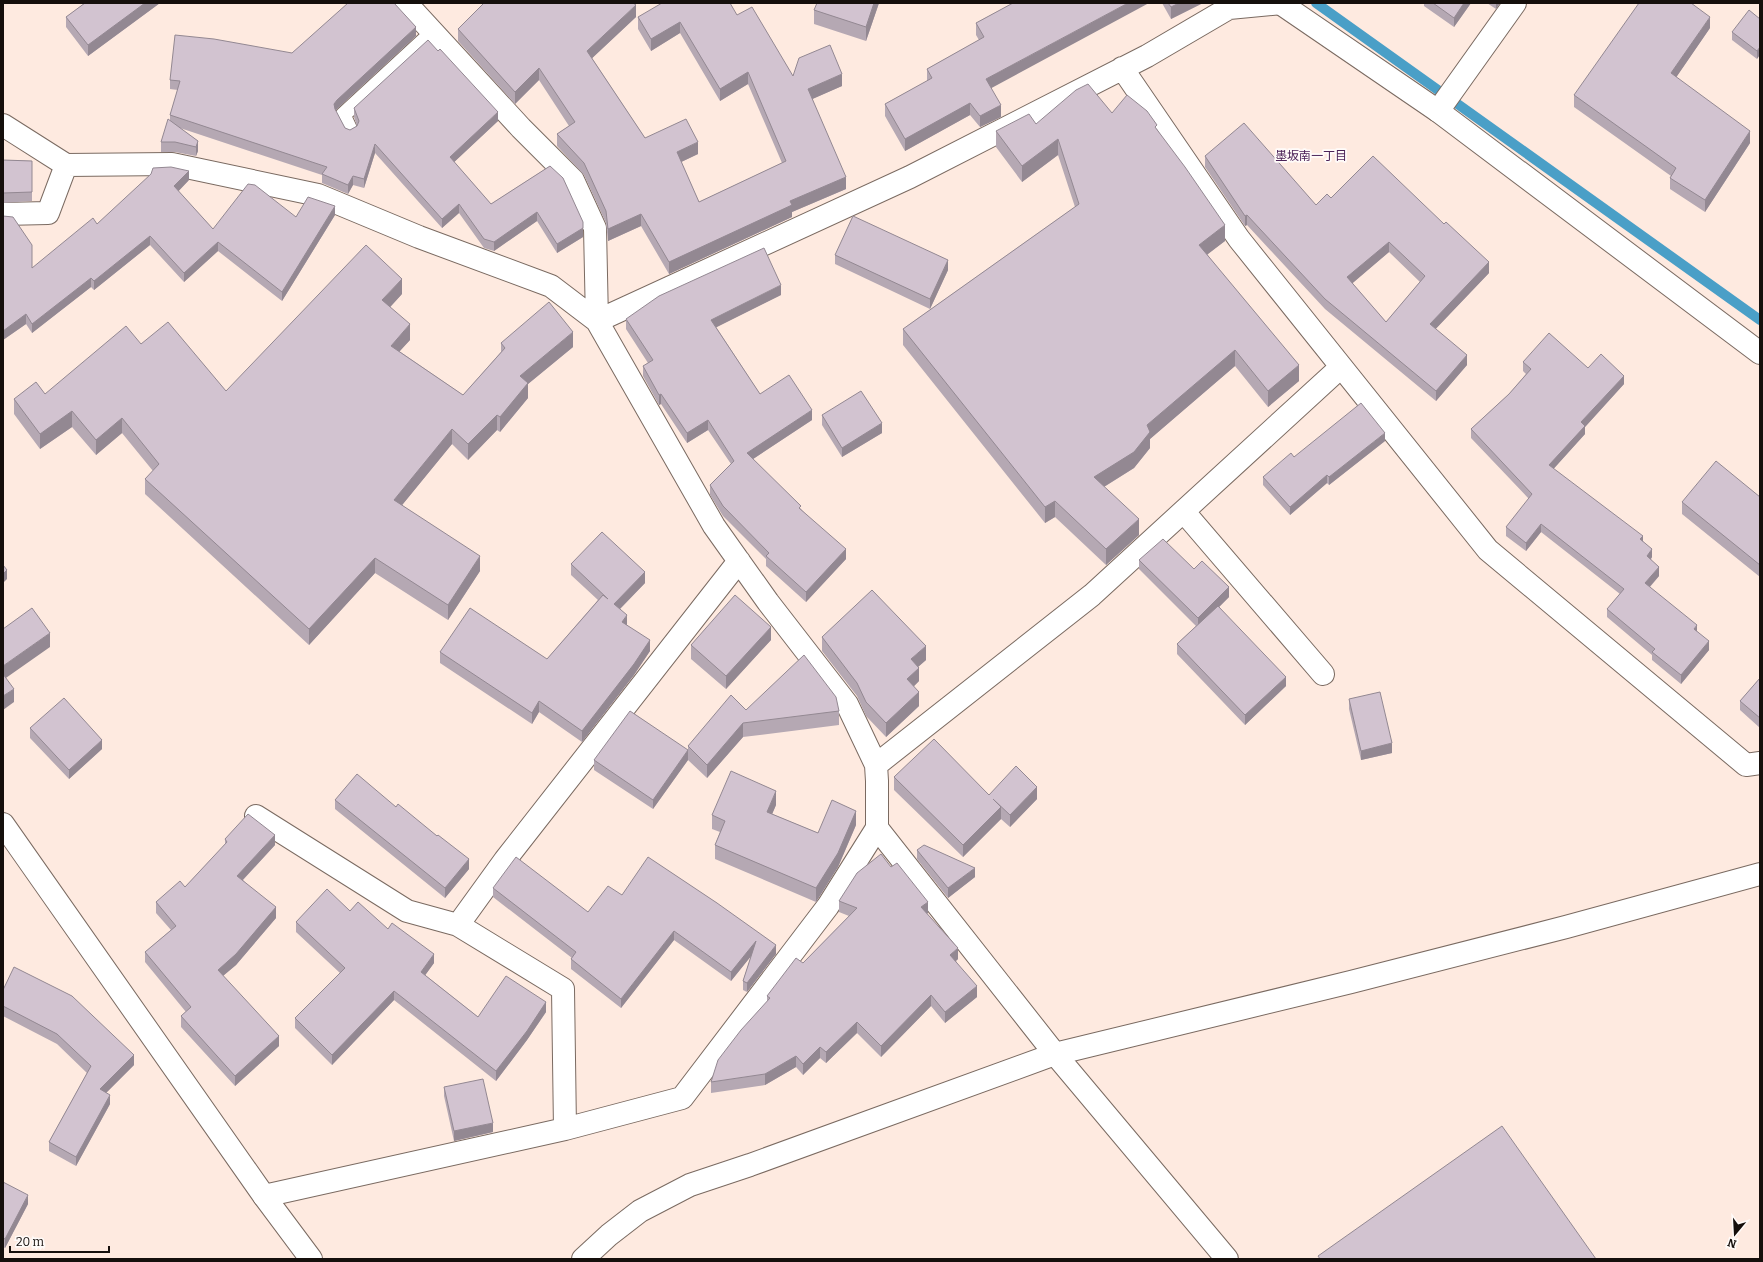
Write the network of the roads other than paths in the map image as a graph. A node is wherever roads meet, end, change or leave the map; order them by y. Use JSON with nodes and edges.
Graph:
{"nodes":[{"id":1,"x":406,"y":3,"type":"edge"},
{"id":2,"x":1281,"y":3,"type":"edge"},
{"id":3,"x":1515,"y":3,"type":"edge"},
{"id":4,"x":433,"y":32,"type":"junction"},
{"id":5,"x":1122,"y":68,"type":"junction"},
{"id":6,"x":1438,"y":112,"type":"junction"},
{"id":7,"x":3,"y":125,"type":"edge"},
{"id":8,"x":350,"y":130,"type":"edge"},
{"id":9,"x":66,"y":165,"type":"junction"},
{"id":10,"x":3,"y":214,"type":"edge"},
{"id":11,"x":597,"y":321,"type":"junction"},
{"id":12,"x":1760,"y":353,"type":"edge"},
{"id":13,"x":1341,"y":367,"type":"junction"},
{"id":14,"x":1184,"y":512,"type":"junction"},
{"id":15,"x":739,"y":561,"type":"junction"},
{"id":16,"x":1323,"y":674,"type":"dead end"},
{"id":17,"x":1760,"y":762,"type":"edge"},
{"id":18,"x":876,"y":765,"type":"junction"},
{"id":19,"x":256,"y":816,"type":"dead end"},
{"id":20,"x":3,"y":824,"type":"edge"},
{"id":21,"x":877,"y":828,"type":"junction"},
{"id":22,"x":1760,"y":874,"type":"edge"},
{"id":23,"x":458,"y":925,"type":"junction"},
{"id":24,"x":1054,"y":1054,"type":"junction"},
{"id":25,"x":565,"y":1129,"type":"junction"},
{"id":26,"x":264,"y":1196,"type":"junction"},
{"id":27,"x":311,"y":1259,"type":"edge"},
{"id":28,"x":583,"y":1259,"type":"edge"},
{"id":29,"x":1227,"y":1259,"type":"edge"}],
"edges":[{"from":1,"to":4,"type":"street"},
{"from":2,"to":5,"type":"street"},
{"from":2,"to":6,"type":"street"},
{"from":3,"to":6,"type":"street"},
{"from":4,"to":8,"type":"lane"},
{"from":4,"to":11,"type":"street"},
{"from":5,"to":11,"type":"street"},
{"from":5,"to":13,"type":"street"},
{"from":6,"to":12,"type":"street"},
{"from":7,"to":9,"type":"street"},
{"from":9,"to":10,"type":"street"},
{"from":9,"to":11,"type":"street"},
{"from":11,"to":15,"type":"street"},
{"from":13,"to":14,"type":"street"},
{"from":13,"to":17,"type":"street"},
{"from":14,"to":16,"type":"street"},
{"from":14,"to":18,"type":"street"},
{"from":15,"to":18,"type":"street"},
{"from":15,"to":23,"type":"street"},
{"from":18,"to":21,"type":"street"},
{"from":19,"to":23,"type":"street"},
{"from":20,"to":26,"type":"street"},
{"from":21,"to":24,"type":"street"},
{"from":21,"to":25,"type":"street"},
{"from":22,"to":24,"type":"street"},
{"from":23,"to":25,"type":"street"},
{"from":24,"to":28,"type":"street"},
{"from":24,"to":29,"type":"street"},
{"from":25,"to":26,"type":"street"},
{"from":26,"to":27,"type":"street"}]}
